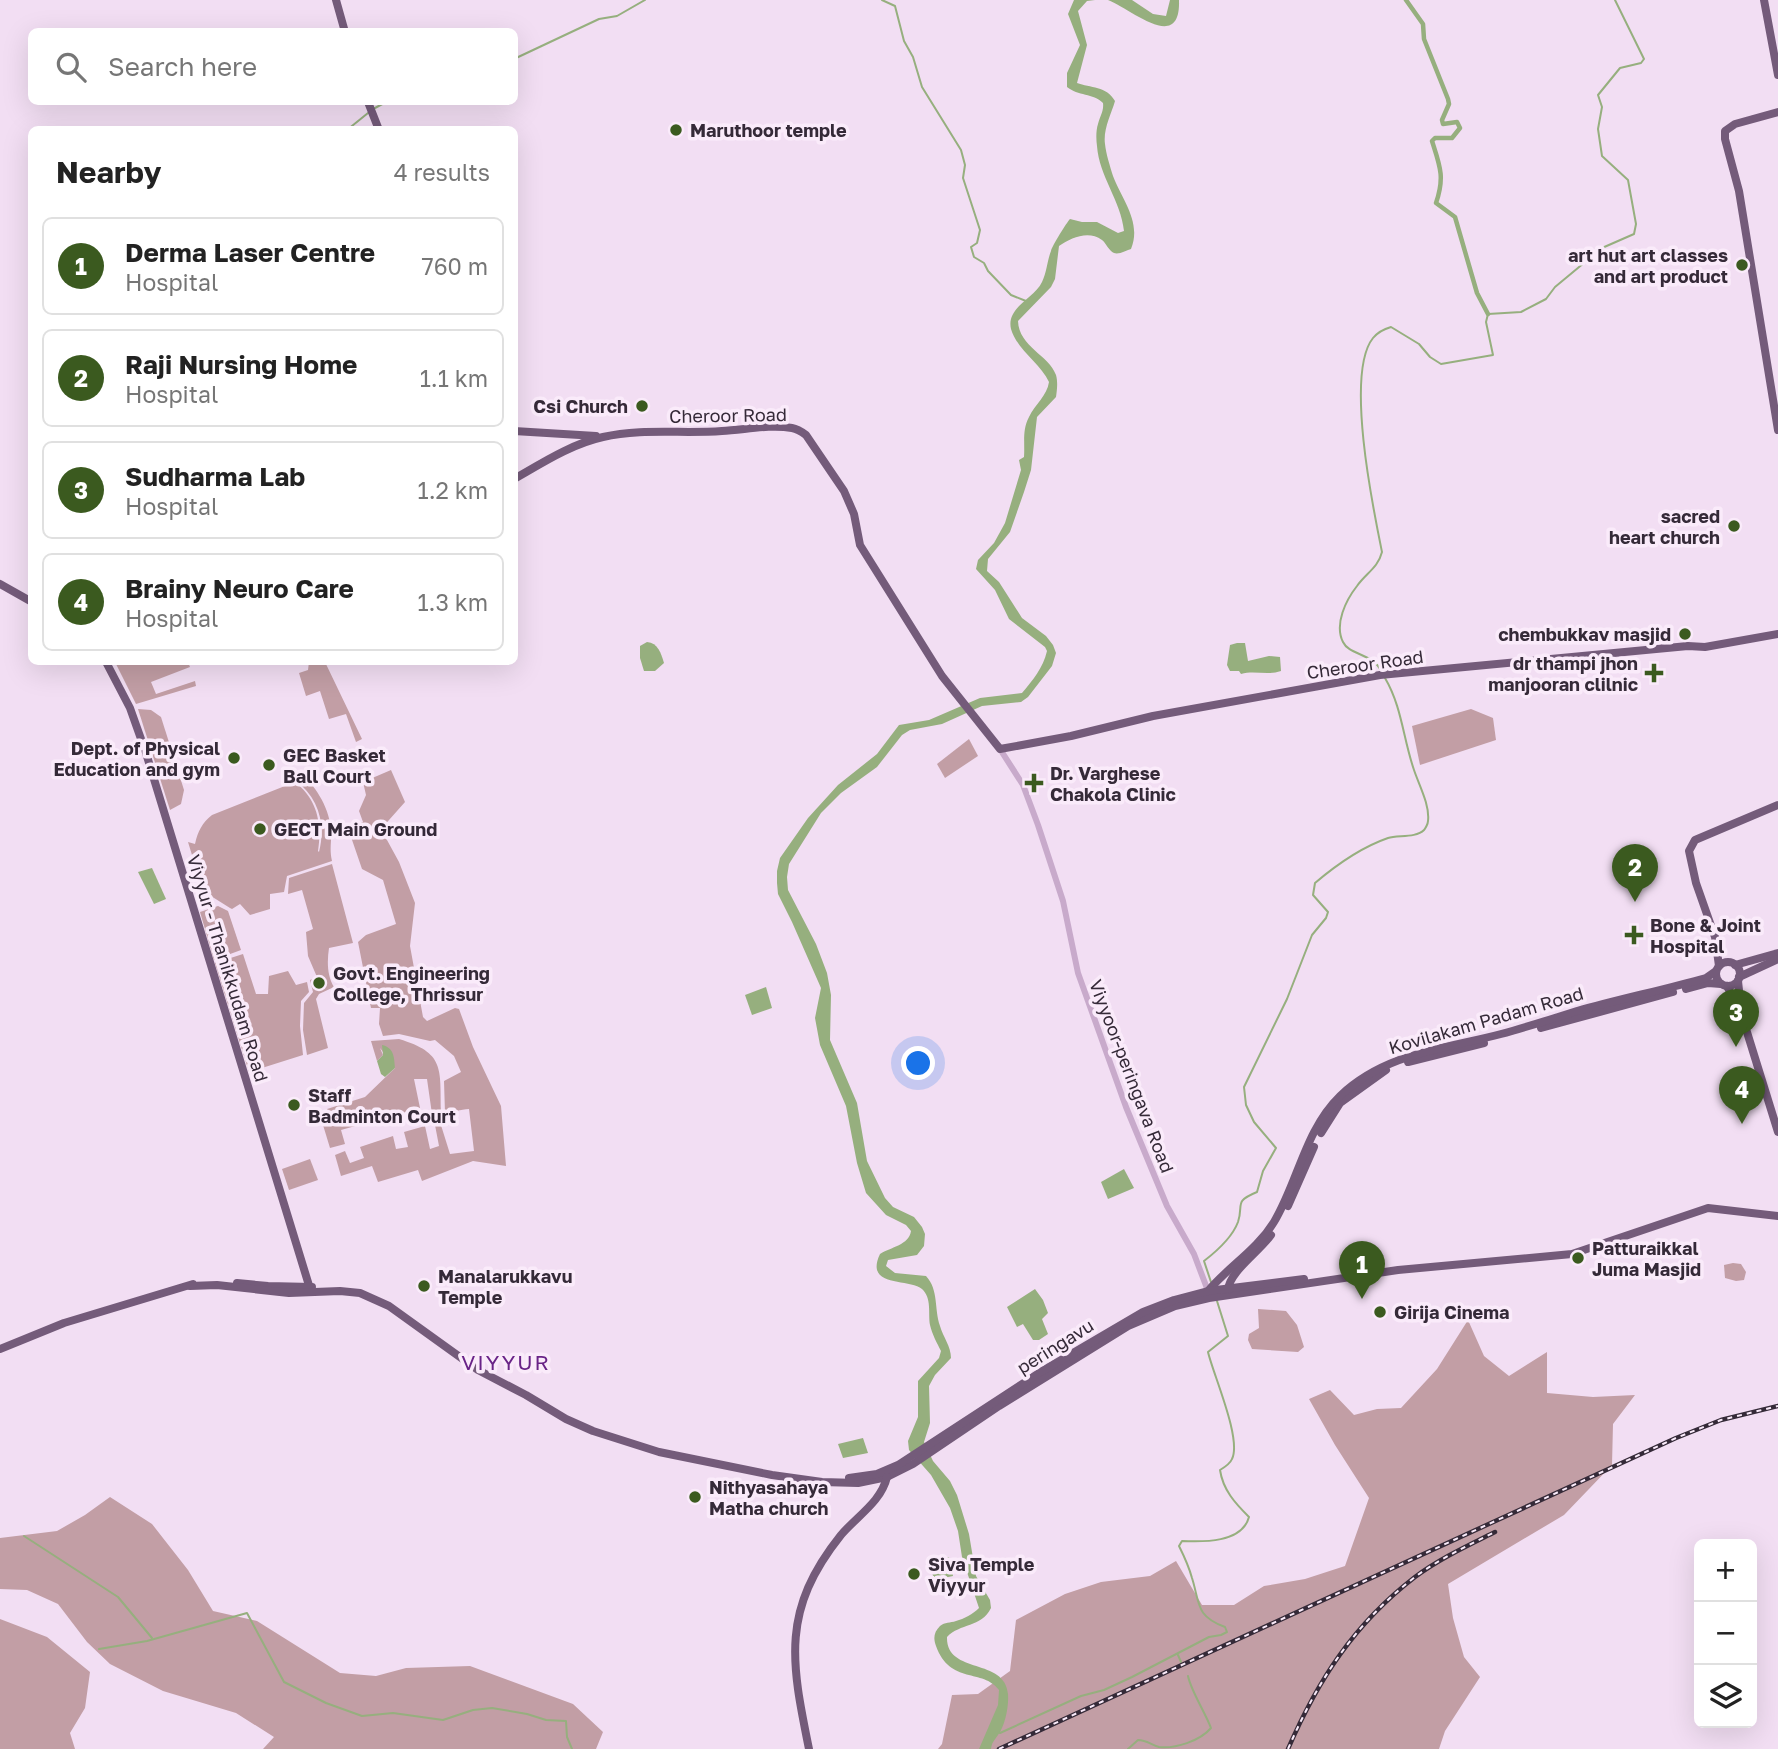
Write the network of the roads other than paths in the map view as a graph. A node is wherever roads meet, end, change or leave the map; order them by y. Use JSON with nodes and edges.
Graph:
{"nodes":[{"id":1,"x":337,"y":0,"type":"edge"},
{"id":2,"x":1765,"y":0,"type":"edge"},
{"id":3,"x":344,"y":28,"type":"edge"},
{"id":4,"x":1778,"y":75,"type":"edge"},
{"id":5,"x":369,"y":105,"type":"edge"},
{"id":6,"x":1778,"y":112,"type":"edge"},
{"id":7,"x":377,"y":126,"type":"edge"},
{"id":8,"x":1778,"y":430,"type":"edge"},
{"id":9,"x":518,"y":431,"type":"edge"},
{"id":10,"x":603,"y":437,"type":"junction"},
{"id":11,"x":518,"y":476,"type":"edge"},
{"id":12,"x":0,"y":584,"type":"edge"},
{"id":13,"x":28,"y":600,"type":"edge"},
{"id":14,"x":1778,"y":634,"type":"edge"},
{"id":15,"x":108,"y":665,"type":"edge"},
{"id":16,"x":1000,"y":749,"type":"junction"},
{"id":17,"x":1778,"y":805,"type":"edge"},
{"id":18,"x":1715,"y":937,"type":"junction"},
{"id":19,"x":1776,"y":956,"type":"edge"},
{"id":20,"x":1733,"y":964,"type":"junction"},
{"id":21,"x":1718,"y":969,"type":"junction"},
{"id":22,"x":1738,"y":979,"type":"junction"},
{"id":23,"x":1724,"y":985,"type":"junction"},
{"id":24,"x":1742,"y":1016,"type":"junction"},
{"id":25,"x":1778,"y":1132,"type":"edge"},
{"id":26,"x":1778,"y":1216,"type":"edge"},
{"id":27,"x":310,"y":1290,"type":"junction"},
{"id":28,"x":1228,"y":1291,"type":"junction"},
{"id":29,"x":1212,"y":1292,"type":"junction"},
{"id":30,"x":0,"y":1349,"type":"edge"},
{"id":31,"x":930,"y":1449,"type":"junction"},
{"id":32,"x":886,"y":1474,"type":"junction"},
{"id":33,"x":809,"y":1749,"type":"edge"}],
"edges":[{"from":1,"to":3,"type":"main road"},
{"from":2,"to":4,"type":"main road"},
{"from":5,"to":7,"type":"main road"},
{"from":6,"to":8,"type":"main road"},
{"from":9,"to":10,"type":"main road"},
{"from":10,"to":11,"type":"main road","name":"Cheroor Road"},
{"from":10,"to":16,"type":"main road","name":"Cheroor Road"},
{"from":12,"to":13,"type":"main road"},
{"from":14,"to":16,"type":"main road","name":"Cheroor Road"},
{"from":15,"to":27,"type":"main road","name":"Viyyur - Thanikkudam Road"},
{"from":16,"to":29,"type":"street","name":"Viyyoor-peringava Road"},
{"from":17,"to":18,"type":"main road"},
{"from":18,"to":20,"type":"main road"},
{"from":18,"to":21,"type":"main road"},
{"from":19,"to":20,"type":"main road"},
{"from":19,"to":22,"type":"main road"},
{"from":20,"to":21,"type":"main road"},
{"from":20,"to":22,"type":"main road"},
{"from":21,"to":23,"type":"main road"},
{"from":21,"to":29,"type":"main road","name":"Kovilakam Padam Road"},
{"from":22,"to":23,"type":"main road"},
{"from":22,"to":24,"type":"main road"},
{"from":23,"to":24,"type":"main road"},
{"from":23,"to":28,"type":"main road","name":"Kovilakam Padam Road"},
{"from":24,"to":25,"type":"main road"},
{"from":26,"to":28,"type":"main road"},
{"from":27,"to":30,"type":"main road"},
{"from":27,"to":32,"type":"main road"},
{"from":28,"to":29,"type":"main road"},
{"from":29,"to":31,"type":"main road"},
{"from":29,"to":31,"type":"main road","name":"peringavu"},
{"from":31,"to":32,"type":"main road"},
{"from":32,"to":33,"type":"main road"}]}
